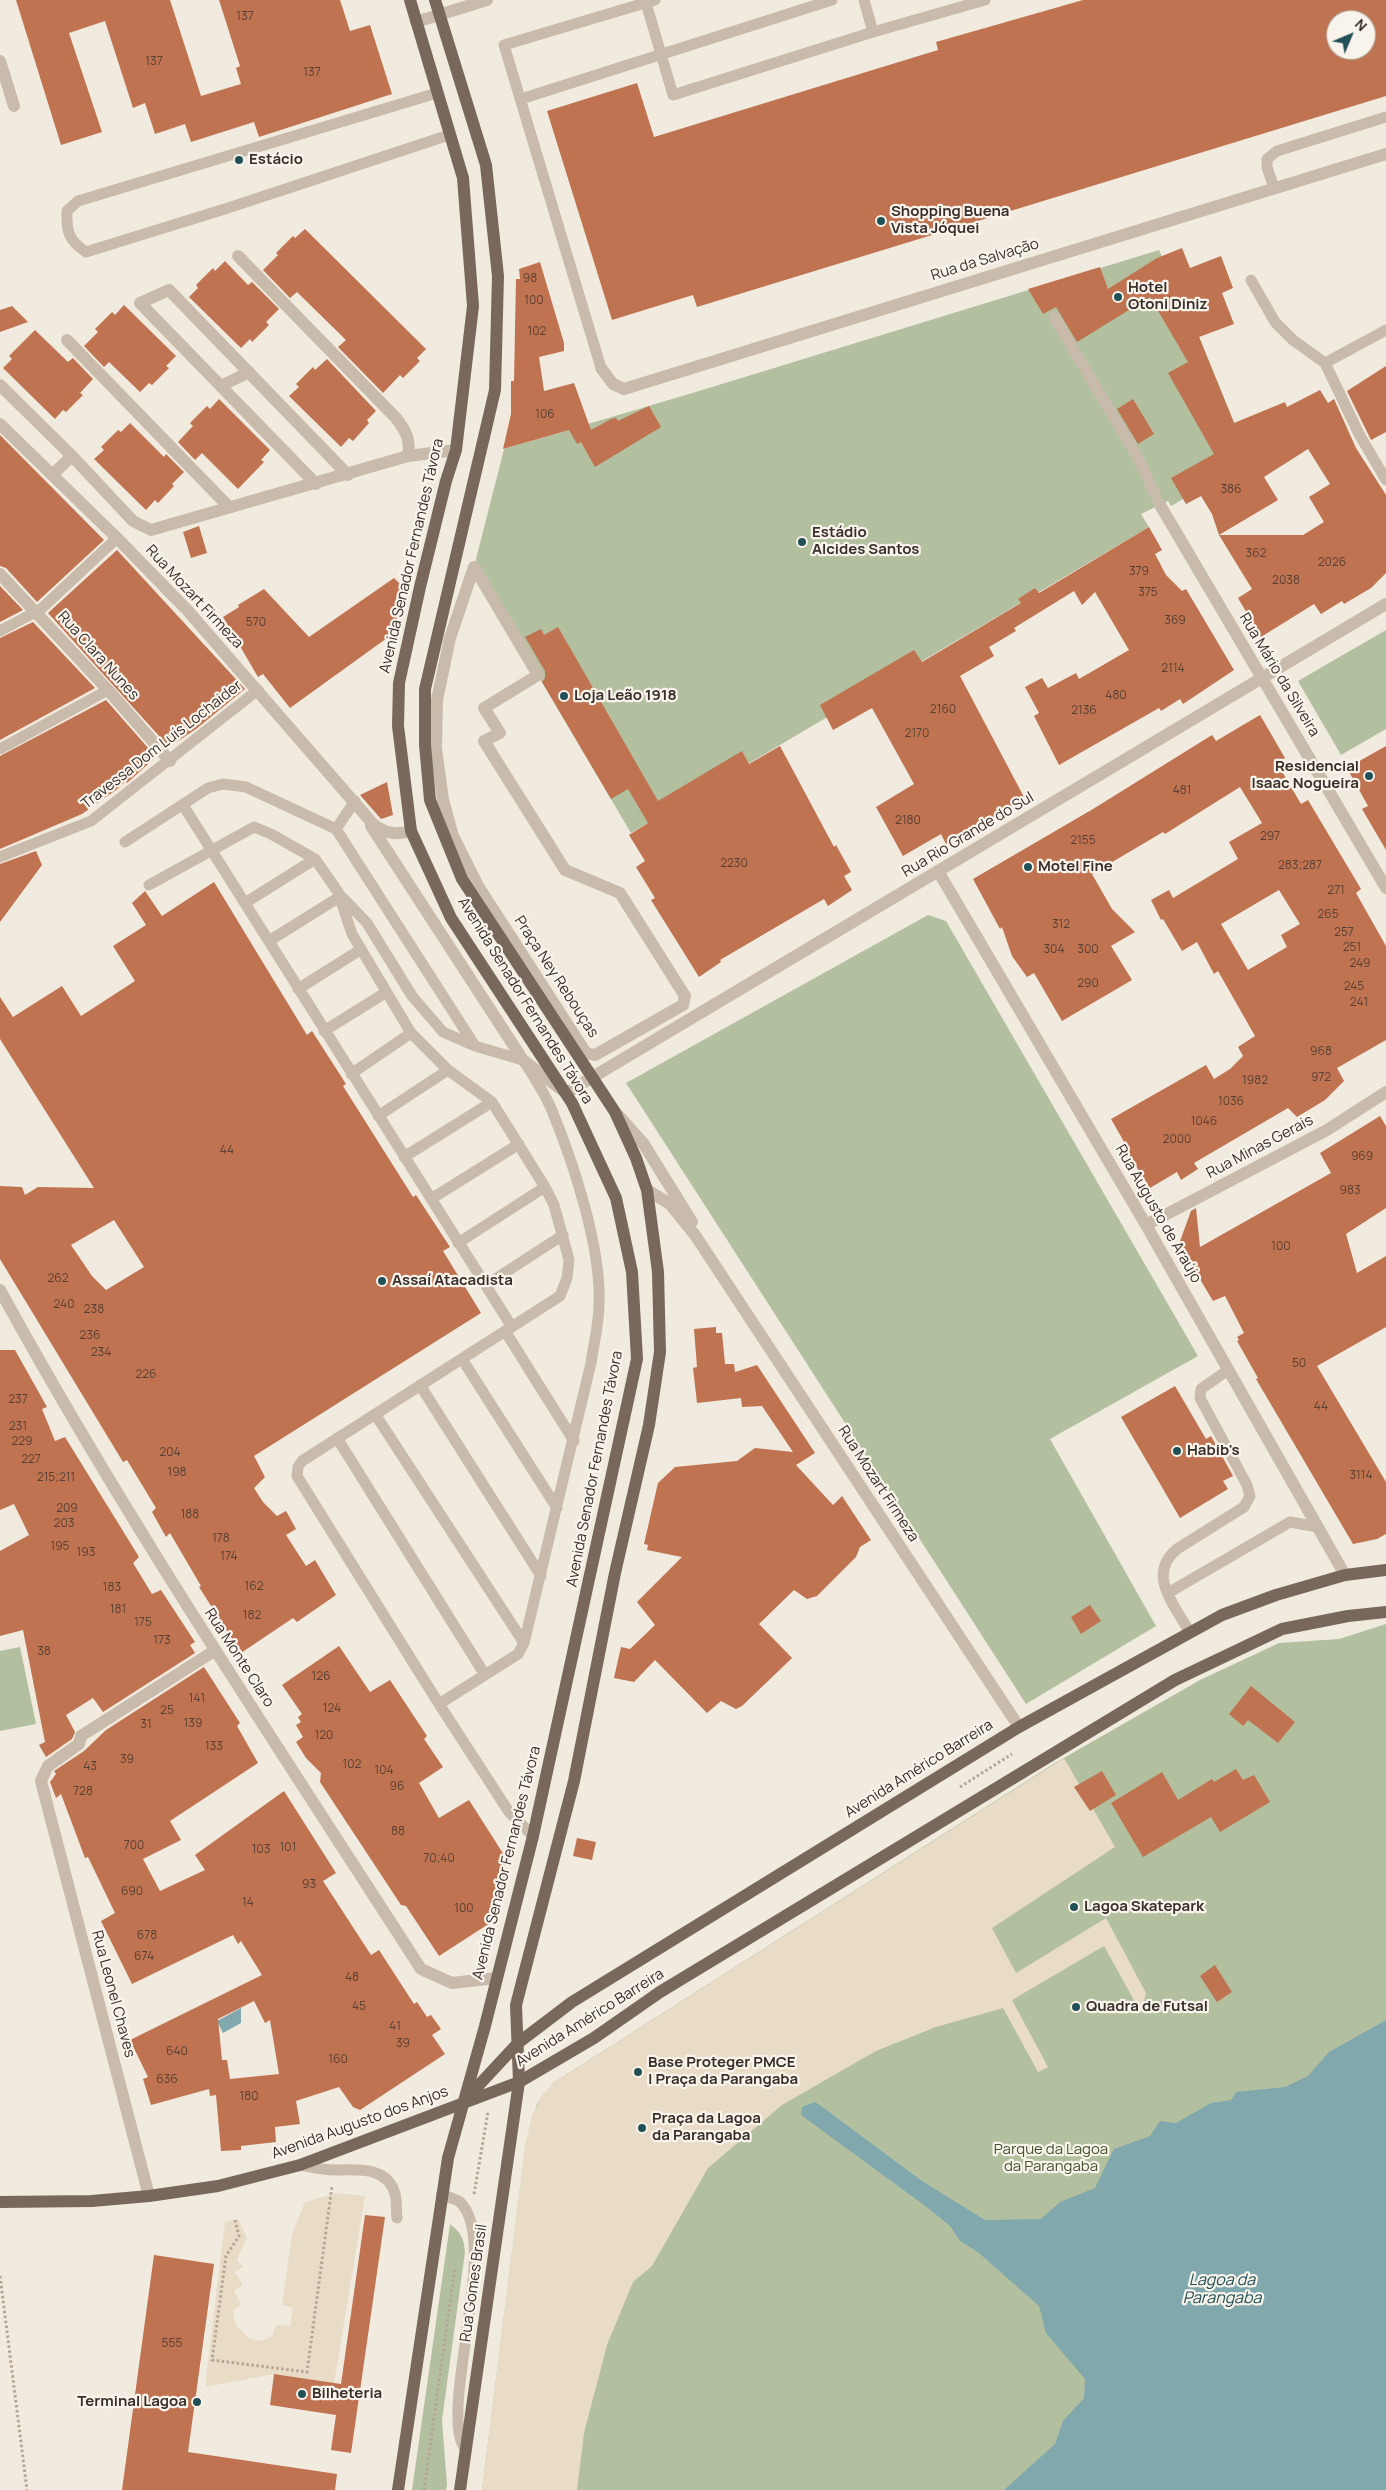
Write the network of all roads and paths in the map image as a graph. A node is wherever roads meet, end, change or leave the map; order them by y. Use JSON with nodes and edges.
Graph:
{"nodes":[{"id":1,"x":410,"y":0,"type":"edge"},
{"id":2,"x":435,"y":0,"type":"edge"},
{"id":3,"x":488,"y":0,"type":"edge"},
{"id":4,"x":832,"y":0,"type":"edge"},
{"id":5,"x":864,"y":0,"type":"edge"},
{"id":6,"x":984,"y":0,"type":"edge"},
{"id":7,"x":651,"y":2,"type":"edge"},
{"id":8,"x":439,"y":15,"type":"junction"},
{"id":9,"x":416,"y":22,"type":"junction"},
{"id":10,"x":873,"y":32,"type":"junction"},
{"id":11,"x":660,"y":53,"type":"junction"},
{"id":12,"x":0,"y":61,"type":"edge"},
{"id":13,"x":437,"y":93,"type":"junction"},
{"id":14,"x":520,"y":99,"type":"junction"},
{"id":15,"x":14,"y":106,"type":"dead end"},
{"id":16,"x":1386,"y":116,"type":"edge"},
{"id":17,"x":450,"y":135,"type":"junction"},
{"id":18,"x":1386,"y":154,"type":"edge"},
{"id":19,"x":1274,"y":188,"type":"junction"},
{"id":20,"x":238,"y":256,"type":"dead end"},
{"id":21,"x":1251,"y":280,"type":"dead end"},
{"id":22,"x":1054,"y":317,"type":"dead end"},
{"id":23,"x":1386,"y":330,"type":"edge"},
{"id":24,"x":67,"y":340,"type":"dead end"},
{"id":25,"x":1325,"y":363,"type":"junction"},
{"id":26,"x":601,"y":368,"type":"joint"},
{"id":27,"x":249,"y":372,"type":"junction"},
{"id":28,"x":0,"y":385,"type":"edge"},
{"id":29,"x":221,"y":386,"type":"junction"},
{"id":30,"x":0,"y":424,"type":"edge"},
{"id":31,"x":456,"y":450,"type":"junction"},
{"id":32,"x":72,"y":456,"type":"junction"},
{"id":33,"x":408,"y":456,"type":"junction"},
{"id":34,"x":52,"y":475,"type":"junction"},
{"id":35,"x":348,"y":475,"type":"junction"},
{"id":36,"x":1386,"y":480,"type":"edge"},
{"id":37,"x":316,"y":484,"type":"junction"},
{"id":38,"x":1160,"y":505,"type":"joint"},
{"id":39,"x":229,"y":507,"type":"junction"},
{"id":40,"x":117,"y":538,"type":"junction"},
{"id":41,"x":0,"y":574,"type":"edge"},
{"id":42,"x":1386,"y":604,"type":"edge"},
{"id":43,"x":36,"y":612,"type":"junction"},
{"id":44,"x":0,"y":631,"type":"edge"},
{"id":45,"x":1262,"y":678,"type":"junction"},
{"id":46,"x":108,"y":690,"type":"junction"},
{"id":47,"x":258,"y":690,"type":"junction"},
{"id":48,"x":436,"y":748,"type":"joint"},
{"id":49,"x":0,"y":749,"type":"edge"},
{"id":50,"x":170,"y":761,"type":"junction"},
{"id":51,"x":355,"y":801,"type":"junction"},
{"id":52,"x":183,"y":805,"type":"junction"},
{"id":53,"x":336,"y":829,"type":"junction"},
{"id":54,"x":411,"y":831,"type":"junction"},
{"id":55,"x":125,"y":842,"type":"dead end"},
{"id":56,"x":211,"y":849,"type":"junction"},
{"id":57,"x":0,"y":857,"type":"edge"},
{"id":58,"x":315,"y":859,"type":"junction"},
{"id":59,"x":938,"y":871,"type":"junction"},
{"id":60,"x":149,"y":885,"type":"dead end"},
{"id":61,"x":1386,"y":888,"type":"edge"},
{"id":62,"x":340,"y":896,"type":"junction"},
{"id":63,"x":244,"y":903,"type":"junction"},
{"id":64,"x":269,"y":941,"type":"junction"},
{"id":65,"x":360,"y":950,"type":"junction"},
{"id":66,"x":298,"y":989,"type":"junction"},
{"id":67,"x":385,"y":993,"type":"junction"},
{"id":68,"x":324,"y":1031,"type":"junction"},
{"id":69,"x":411,"y":1034,"type":"junction"},
{"id":70,"x":475,"y":1046,"type":"junction"},
{"id":71,"x":524,"y":1060,"type":"junction"},
{"id":72,"x":448,"y":1070,"type":"junction"},
{"id":73,"x":351,"y":1074,"type":"junction"},
{"id":74,"x":592,"y":1079,"type":"junction"},
{"id":75,"x":1386,"y":1092,"type":"edge"},
{"id":76,"x":566,"y":1093,"type":"junction"},
{"id":77,"x":492,"y":1102,"type":"junction"},
{"id":78,"x":548,"y":1104,"type":"junction"},
{"id":79,"x":615,"y":1112,"type":"junction"},
{"id":80,"x":378,"y":1116,"type":"junction"},
{"id":81,"x":519,"y":1144,"type":"junction"},
{"id":82,"x":404,"y":1157,"type":"junction"},
{"id":83,"x":545,"y":1186,"type":"junction"},
{"id":84,"x":647,"y":1190,"type":"junction"},
{"id":85,"x":431,"y":1199,"type":"junction"},
{"id":86,"x":1146,"y":1225,"type":"junction"},
{"id":87,"x":563,"y":1235,"type":"junction"},
{"id":88,"x":458,"y":1243,"type":"junction"},
{"id":89,"x":711,"y":1260,"type":"junction"},
{"id":90,"x":486,"y":1285,"type":"junction"},
{"id":91,"x":0,"y":1290,"type":"edge"},
{"id":92,"x":508,"y":1329,"type":"junction"},
{"id":93,"x":462,"y":1359,"type":"junction"},
{"id":94,"x":1228,"y":1370,"type":"junction"},
{"id":95,"x":420,"y":1385,"type":"junction"},
{"id":96,"x":375,"y":1414,"type":"junction"},
{"id":97,"x":337,"y":1438,"type":"junction"},
{"id":98,"x":574,"y":1441,"type":"junction"},
{"id":99,"x":557,"y":1508,"type":"junction"},
{"id":100,"x":1318,"y":1527,"type":"junction"},
{"id":101,"x":1386,"y":1570,"type":"edge"},
{"id":102,"x":1345,"y":1575,"type":"junction"},
{"id":103,"x":541,"y":1576,"type":"junction"},
{"id":104,"x":1168,"y":1593,"type":"junction"},
{"id":105,"x":1386,"y":1612,"type":"edge"},
{"id":106,"x":1190,"y":1633,"type":"junction"},
{"id":107,"x":524,"y":1643,"type":"junction"},
{"id":108,"x":214,"y":1651,"type":"junction"},
{"id":109,"x":485,"y":1675,"type":"junction"},
{"id":110,"x":439,"y":1704,"type":"junction"},
{"id":111,"x":1019,"y":1727,"type":"junction"},
{"id":112,"x":532,"y":1836,"type":"junction"},
{"id":113,"x":496,"y":1978,"type":"junction"},
{"id":114,"x":518,"y":2043,"type":"junction"},
{"id":115,"x":519,"y":2082,"type":"junction"},
{"id":116,"x":464,"y":2102,"type":"junction"},
{"id":117,"x":300,"y":2165,"type":"junction"},
{"id":118,"x":333,"y":2170,"type":"junction"},
{"id":119,"x":442,"y":2194,"type":"junction"},
{"id":120,"x":149,"y":2196,"type":"junction"},
{"id":121,"x":0,"y":2202,"type":"edge"},
{"id":122,"x":397,"y":2218,"type":"dead end"},
{"id":123,"x":235,"y":2220,"type":"dead end"},
{"id":124,"x":0,"y":2276,"type":"edge"},
{"id":125,"x":466,"y":2452,"type":"junction"},
{"id":126,"x":460,"y":2489,"type":"edge"},
{"id":127,"x":28,"y":2490,"type":"edge"},
{"id":128,"x":398,"y":2490,"type":"edge"}],
"edges":[{"from":1,"to":9,"type":"main road","name":"Avenida Senador Fernandes Távora"},
{"from":2,"to":8,"type":"main road","name":"Avenida Senador Fernandes Távora"},
{"from":3,"to":8,"type":"street"},
{"from":4,"to":11,"type":"lane"},
{"from":5,"to":10,"type":"lane"},
{"from":6,"to":10,"type":"lane"},
{"from":7,"to":11,"type":"lane"},
{"from":7,"to":14,"type":"lane"},
{"from":8,"to":9,"type":"street"},
{"from":8,"to":74,"type":"main road","name":"Avenida Senador Fernandes Távora"},
{"from":9,"to":13,"type":"main road","name":"Avenida Senador Fernandes Távora"},
{"from":10,"to":11,"type":"lane"},
{"from":11,"to":14,"type":"lane"},
{"from":12,"to":15,"type":"street"},
{"from":13,"to":17,"type":"main road","name":"Avenida Senador Fernandes Távora"},
{"from":13,"to":17,"type":"lane"},
{"from":14,"to":26,"type":"lane"},
{"from":16,"to":19,"type":"lane"},
{"from":17,"to":31,"type":"main road","name":"Avenida Senador Fernandes Távora"},
{"from":18,"to":19,"type":"street","name":"Rua da Salvação"},
{"from":19,"to":26,"type":"street","name":"Rua da Salvação"},
{"from":20,"to":33,"type":"street"},
{"from":21,"to":25,"type":"lane"},
{"from":22,"to":38,"type":"lane"},
{"from":23,"to":25,"type":"lane"},
{"from":24,"to":39,"type":"street"},
{"from":25,"to":36,"type":"lane"},
{"from":27,"to":29,"type":"street"},
{"from":27,"to":29,"type":"street"},
{"from":27,"to":35,"type":"street"},
{"from":28,"to":32,"type":"street"},
{"from":29,"to":37,"type":"street"},
{"from":30,"to":34,"type":"street","name":"Rua Mozart Firmeza"},
{"from":31,"to":33,"type":"street"},
{"from":31,"to":54,"type":"main road","name":"Avenida Senador Fernandes Távora"},
{"from":32,"to":34,"type":"street"},
{"from":32,"to":39,"type":"street"},
{"from":33,"to":35,"type":"street"},
{"from":34,"to":40,"type":"street","name":"Rua Mozart Firmeza"},
{"from":35,"to":37,"type":"street"},
{"from":37,"to":39,"type":"street"},
{"from":38,"to":45,"type":"street","name":"Rua Mário da Silveira"},
{"from":40,"to":43,"type":"lane"},
{"from":40,"to":47,"type":"street","name":"Rua Mozart Firmeza"},
{"from":41,"to":43,"type":"street","name":"Rua Clara Nunes"},
{"from":42,"to":45,"type":"street","name":"Rua Rio Grande do Sul"},
{"from":43,"to":44,"type":"lane"},
{"from":43,"to":46,"type":"street","name":"Rua Clara Nunes"},
{"from":45,"to":59,"type":"street","name":"Rua Rio Grande do Sul"},
{"from":45,"to":61,"type":"street","name":"Rua Mário da Silveira"},
{"from":46,"to":49,"type":"lane"},
{"from":46,"to":50,"type":"street","name":"Rua Clara Nunes"},
{"from":47,"to":50,"type":"lane","name":"Travessa Dom Luís Lochaider"},
{"from":47,"to":51,"type":"street","name":"Rua Mozart Firmeza"},
{"from":48,"to":48,"type":"street","name":"Praça Ney Rebouças"},
{"from":50,"to":57,"type":"lane","name":"Travessa Dom Luís Lochaider"},
{"from":51,"to":53,"type":"lane"},
{"from":51,"to":54,"type":"street","name":"Rua Mozart Firmeza"},
{"from":51,"to":71,"type":"street","name":"Rua Mozart Firmeza"},
{"from":52,"to":53,"type":"lane"},
{"from":52,"to":55,"type":"lane"},
{"from":52,"to":56,"type":"lane"},
{"from":53,"to":70,"type":"lane"},
{"from":54,"to":76,"type":"main road","name":"Avenida Senador Fernandes Távora"},
{"from":56,"to":58,"type":"lane"},
{"from":56,"to":60,"type":"lane"},
{"from":56,"to":63,"type":"lane"},
{"from":58,"to":62,"type":"lane"},
{"from":58,"to":63,"type":"lane"},
{"from":59,"to":74,"type":"street","name":"Rua Rio Grande do Sul"},
{"from":59,"to":86,"type":"street","name":"Rua Augusto de Araújo"},
{"from":62,"to":64,"type":"lane"},
{"from":62,"to":65,"type":"lane"},
{"from":62,"to":70,"type":"lane"},
{"from":63,"to":64,"type":"lane"},
{"from":64,"to":66,"type":"lane"},
{"from":65,"to":66,"type":"lane"},
{"from":65,"to":67,"type":"lane"},
{"from":66,"to":68,"type":"lane"},
{"from":67,"to":68,"type":"lane"},
{"from":67,"to":69,"type":"lane"},
{"from":68,"to":73,"type":"lane"},
{"from":69,"to":72,"type":"lane"},
{"from":69,"to":73,"type":"lane"},
{"from":70,"to":71,"type":"lane"},
{"from":71,"to":76,"type":"street","name":"Rua Mozart Firmeza"},
{"from":71,"to":78,"type":"lane"},
{"from":72,"to":77,"type":"lane"},
{"from":72,"to":80,"type":"lane"},
{"from":73,"to":80,"type":"lane"},
{"from":74,"to":76,"type":"street","name":"Rua Rio Grande do Sul"},
{"from":74,"to":79,"type":"main road","name":"Avenida Senador Fernandes Távora"},
{"from":75,"to":86,"type":"street","name":"Rua Minas Gerais"},
{"from":76,"to":78,"type":"lane"},
{"from":76,"to":112,"type":"main road","name":"Avenida Senador Fernandes Távora"},
{"from":77,"to":81,"type":"lane"},
{"from":77,"to":82,"type":"lane"},
{"from":78,"to":98,"type":"lane"},
{"from":79,"to":84,"type":"main road","name":"Avenida Senador Fernandes Távora"},
{"from":79,"to":89,"type":"street","name":"Rua Mozart Firmeza"},
{"from":80,"to":82,"type":"lane"},
{"from":81,"to":83,"type":"lane"},
{"from":81,"to":85,"type":"lane"},
{"from":82,"to":85,"type":"lane"},
{"from":83,"to":87,"type":"lane"},
{"from":83,"to":88,"type":"lane"},
{"from":84,"to":89,"type":"street","name":"Rua Mozart Firmeza"},
{"from":84,"to":114,"type":"main road","name":"Avenida Senador Fernandes Távora"},
{"from":85,"to":88,"type":"lane"},
{"from":86,"to":94,"type":"street","name":"Rua Augusto de Araújo"},
{"from":87,"to":90,"type":"lane"},
{"from":87,"to":92,"type":"lane"},
{"from":88,"to":90,"type":"lane"},
{"from":89,"to":111,"type":"street","name":"Rua Mozart Firmeza"},
{"from":90,"to":92,"type":"lane"},
{"from":91,"to":108,"type":"street","name":"Rua Monte Claro"},
{"from":92,"to":93,"type":"lane"},
{"from":92,"to":98,"type":"lane"},
{"from":93,"to":95,"type":"lane"},
{"from":93,"to":99,"type":"lane"},
{"from":94,"to":100,"type":"street","name":"Rua Augusto de Araújo"},
{"from":94,"to":104,"type":"lane"},
{"from":95,"to":96,"type":"lane"},
{"from":95,"to":103,"type":"lane"},
{"from":96,"to":97,"type":"lane"},
{"from":96,"to":107,"type":"lane"},
{"from":97,"to":109,"type":"lane"},
{"from":97,"to":110,"type":"lane"},
{"from":98,"to":99,"type":"lane"},
{"from":99,"to":103,"type":"lane"},
{"from":100,"to":102,"type":"street","name":"Rua Augusto de Araújo"},
{"from":100,"to":104,"type":"lane"},
{"from":101,"to":102,"type":"main road","name":"Avenida Américo Barreira"},
{"from":102,"to":106,"type":"main road","name":"Avenida Américo Barreira"},
{"from":103,"to":107,"type":"lane"},
{"from":104,"to":106,"type":"lane"},
{"from":105,"to":115,"type":"main road","name":"Avenida Américo Barreira"},
{"from":106,"to":111,"type":"main road","name":"Avenida Américo Barreira"},
{"from":107,"to":109,"type":"lane"},
{"from":108,"to":113,"type":"street","name":"Rua Monte Claro"},
{"from":108,"to":120,"type":"street","name":"Rua Leonel Chaves"},
{"from":109,"to":110,"type":"lane"},
{"from":110,"to":112,"type":"lane"},
{"from":111,"to":114,"type":"main road","name":"Avenida Américo Barreira"},
{"from":112,"to":113,"type":"main road","name":"Avenida Senador Fernandes Távora"},
{"from":113,"to":116,"type":"main road","name":"Avenida Senador Fernandes Távora"},
{"from":114,"to":115,"type":"main road","name":"Avenida Senador Fernandes Távora"},
{"from":114,"to":116,"type":"main road","name":"Avenida Américo Barreira"},
{"from":115,"to":116,"type":"main road","name":"Avenida Américo Barreira"},
{"from":115,"to":125,"type":"main road","name":"Rua Gomes Brasil"},
{"from":116,"to":117,"type":"main road","name":"Avenida Augusto dos Anjos"},
{"from":116,"to":119,"type":"main road"},
{"from":117,"to":118,"type":"lane"},
{"from":117,"to":120,"type":"main road","name":"Avenida Augusto dos Anjos"},
{"from":118,"to":122,"type":"lane"},
{"from":118,"to":123,"type":"path"},
{"from":119,"to":125,"type":"lane"},
{"from":119,"to":128,"type":"main road"},
{"from":120,"to":121,"type":"main road","name":"Avenida Augusto dos Anjos"},
{"from":124,"to":127,"type":"path"},
{"from":125,"to":126,"type":"main road","name":"Rua Gomes Brasil"}]}
